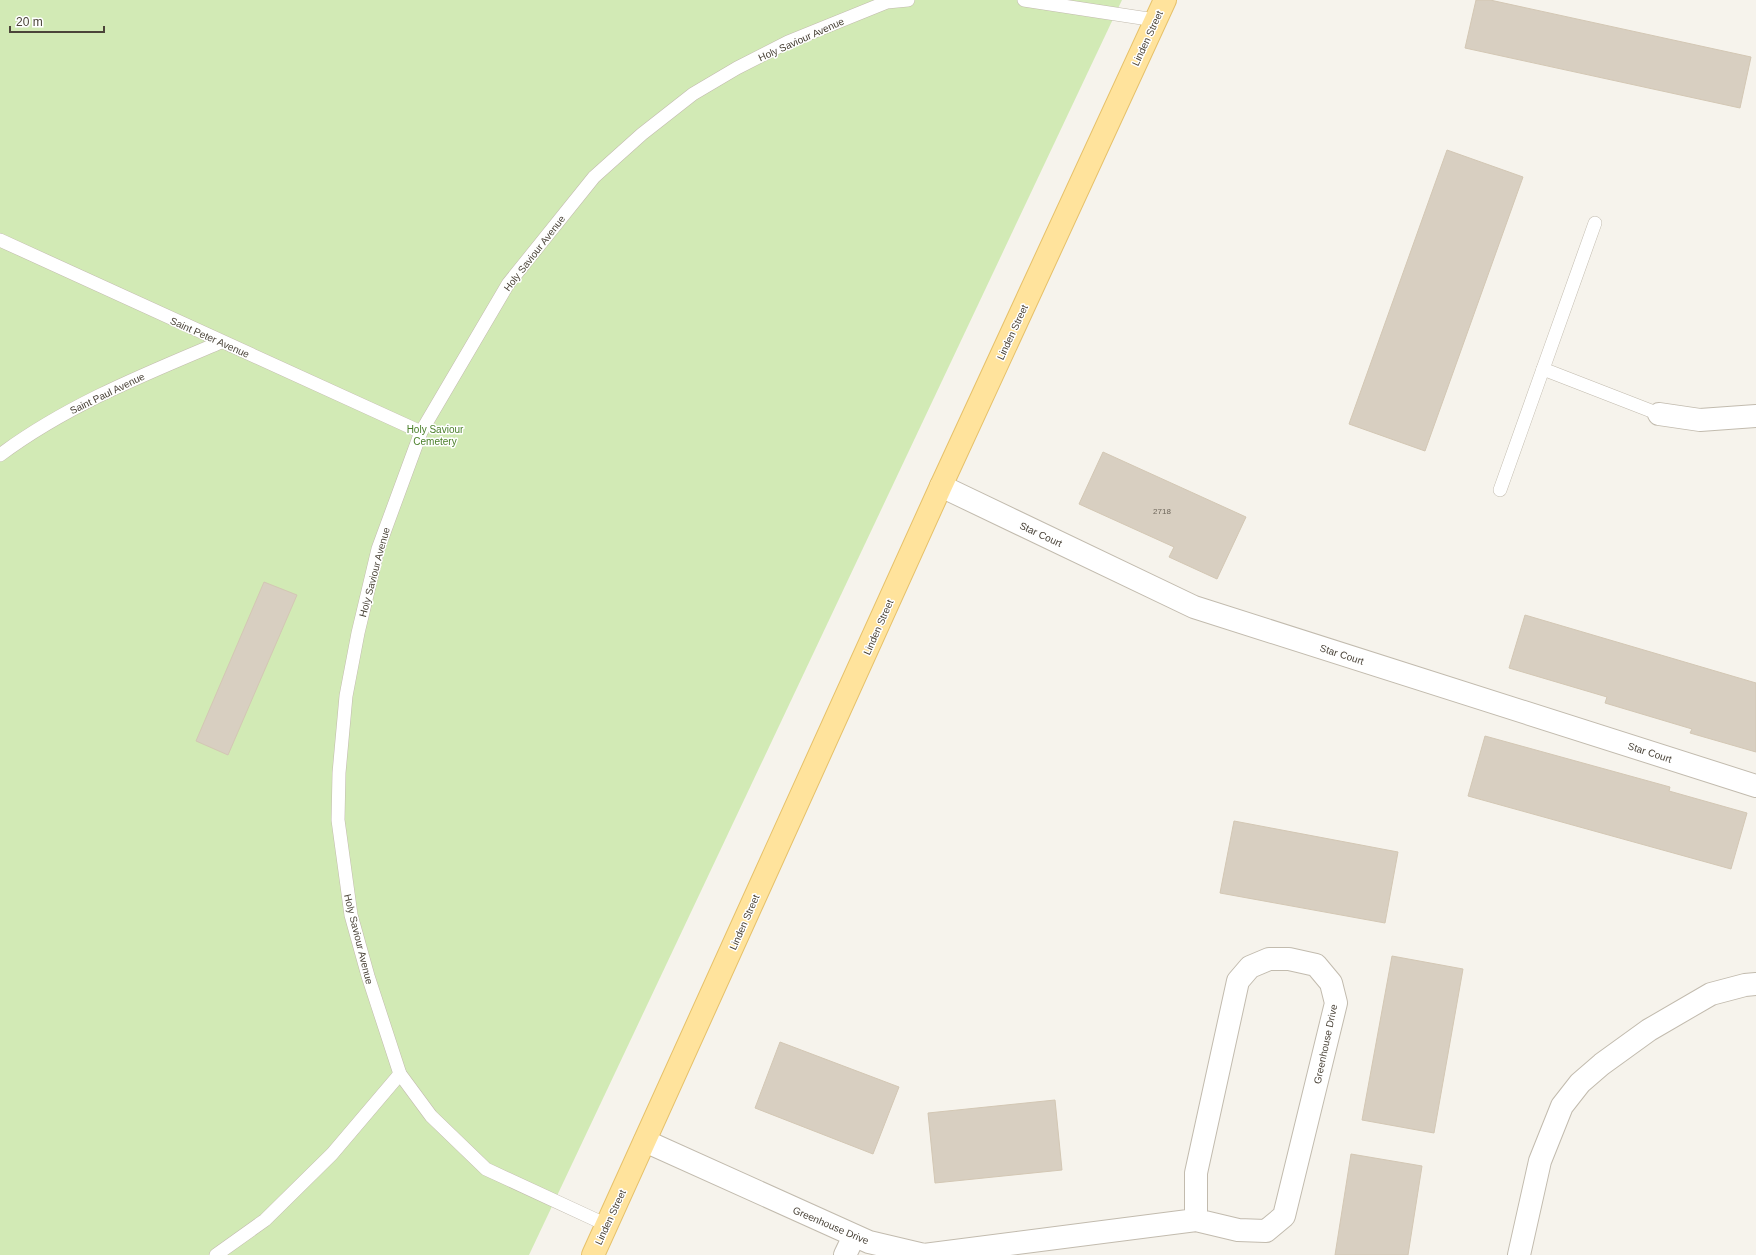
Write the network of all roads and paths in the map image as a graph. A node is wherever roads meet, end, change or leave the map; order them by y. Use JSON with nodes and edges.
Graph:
{"nodes":[{"id":1,"x":908,"y":0,"type":"edge"},
{"id":2,"x":1024,"y":0,"type":"edge"},
{"id":3,"x":1165,"y":0,"type":"edge"},
{"id":4,"x":1156,"y":20,"type":"junction"},
{"id":5,"x":1595,"y":223,"type":"dead end"},
{"id":6,"x":0,"y":240,"type":"edge"},
{"id":7,"x":221,"y":342,"type":"junction"},
{"id":8,"x":1543,"y":369,"type":"junction"},
{"id":9,"x":1659,"y":414,"type":"joint"},
{"id":10,"x":1756,"y":416,"type":"edge"},
{"id":11,"x":421,"y":432,"type":"junction"},
{"id":12,"x":0,"y":455,"type":"edge"},
{"id":13,"x":941,"y":486,"type":"junction"},
{"id":14,"x":1500,"y":490,"type":"dead end"},
{"id":15,"x":1756,"y":786,"type":"edge"},
{"id":16,"x":1756,"y":984,"type":"edge"},
{"id":17,"x":400,"y":1074,"type":"junction"},
{"id":18,"x":645,"y":1142,"type":"junction"},
{"id":19,"x":1196,"y":1220,"type":"junction"},
{"id":20,"x":606,"y":1225,"type":"junction"},
{"id":21,"x":850,"y":1245,"type":"edge"},
{"id":22,"x":216,"y":1255,"type":"edge"},
{"id":23,"x":593,"y":1255,"type":"edge"},
{"id":24,"x":1519,"y":1255,"type":"edge"}],
"edges":[{"from":1,"to":11,"type":"lane","name":"Holy Saviour Avenue"},
{"from":2,"to":4,"type":"lane"},
{"from":3,"to":4,"type":"main road","name":"Linden Street"},
{"from":4,"to":13,"type":"main road","name":"Linden Street"},
{"from":5,"to":8,"type":"lane"},
{"from":6,"to":7,"type":"lane","name":"Saint Peter Avenue"},
{"from":7,"to":11,"type":"lane","name":"Saint Peter Avenue"},
{"from":7,"to":12,"type":"lane","name":"Saint Paul Avenue"},
{"from":8,"to":9,"type":"lane"},
{"from":8,"to":14,"type":"lane"},
{"from":9,"to":10,"type":"street"},
{"from":11,"to":17,"type":"lane","name":"Holy Saviour Avenue"},
{"from":13,"to":15,"type":"street","name":"Star Court"},
{"from":13,"to":18,"type":"main road","name":"Linden Street"},
{"from":16,"to":24,"type":"street"},
{"from":17,"to":20,"type":"lane","name":"Holy Saviour Avenue"},
{"from":17,"to":22,"type":"lane"},
{"from":18,"to":20,"type":"main road","name":"Linden Street"},
{"from":18,"to":21,"type":"street","name":"Greenhouse Drive"},
{"from":19,"to":19,"type":"street","name":"Greenhouse Drive"},
{"from":19,"to":21,"type":"street","name":"Greenhouse Drive"},
{"from":20,"to":23,"type":"main road","name":"Linden Street"}]}
